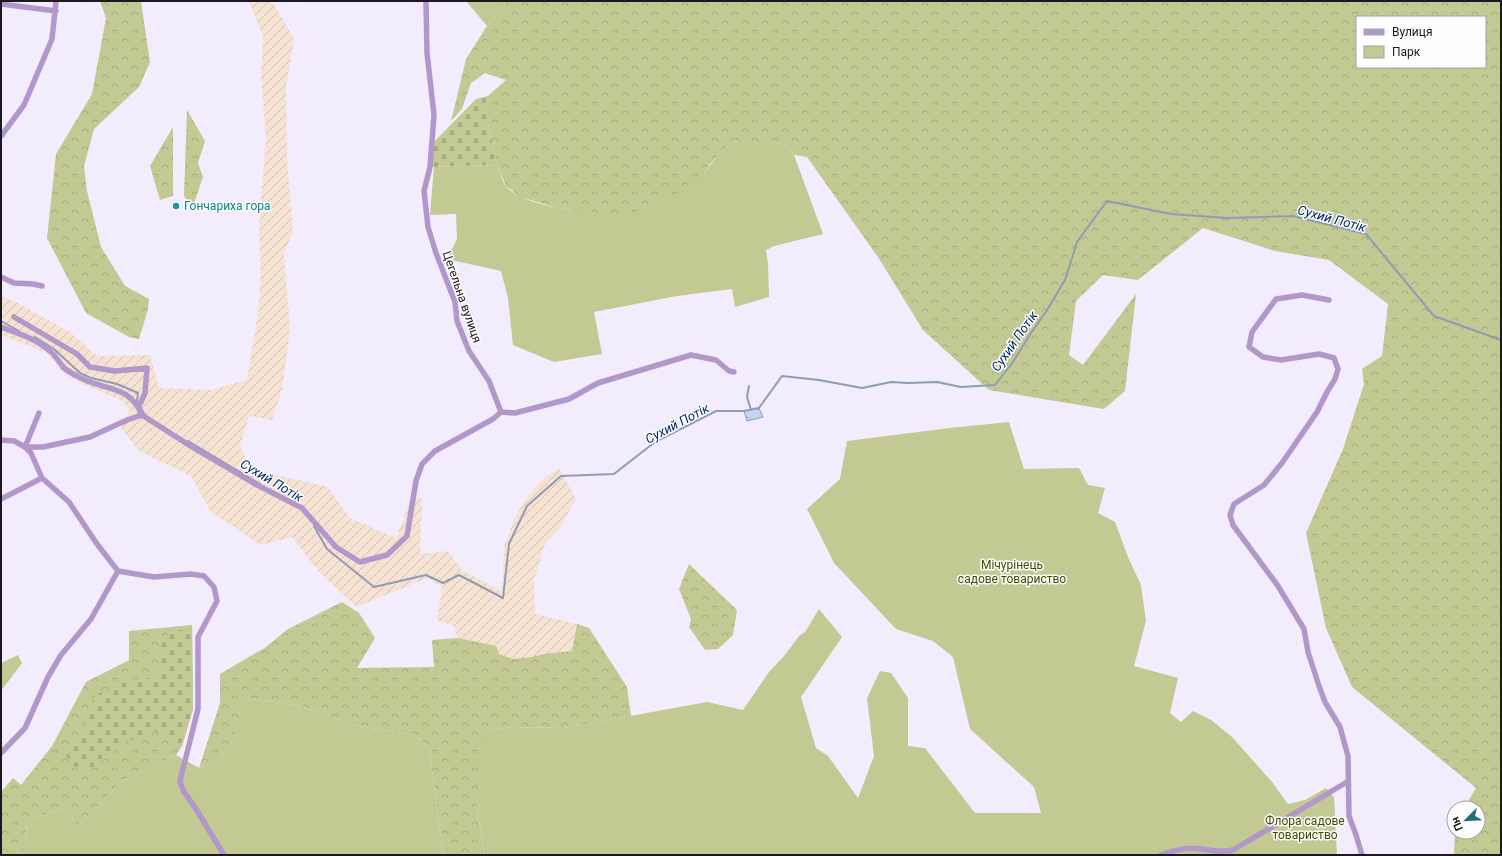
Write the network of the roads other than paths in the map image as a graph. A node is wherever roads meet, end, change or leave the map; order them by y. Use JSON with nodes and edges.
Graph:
{"nodes":[{"id":1,"x":56,"y":1,"type":"edge"},
{"id":2,"x":426,"y":1,"type":"edge"},
{"id":3,"x":1,"y":4,"type":"edge"},
{"id":4,"x":56,"y":11,"type":"junction"},
{"id":5,"x":1,"y":136,"type":"edge"},
{"id":6,"x":1,"y":277,"type":"edge"},
{"id":7,"x":42,"y":286,"type":"dead end"},
{"id":8,"x":1329,"y":300,"type":"dead end"},
{"id":9,"x":14,"y":317,"type":"dead end"},
{"id":10,"x":1,"y":327,"type":"edge"},
{"id":11,"x":734,"y":372,"type":"dead end"},
{"id":12,"x":140,"y":404,"type":"dead end"},
{"id":13,"x":501,"y":412,"type":"junction"},
{"id":14,"x":38,"y":413,"type":"dead end"},
{"id":15,"x":142,"y":415,"type":"junction"},
{"id":16,"x":1,"y":440,"type":"edge"},
{"id":17,"x":25,"y":447,"type":"junction"},
{"id":18,"x":42,"y":478,"type":"junction"},
{"id":19,"x":1,"y":500,"type":"edge"},
{"id":20,"x":118,"y":571,"type":"junction"},
{"id":21,"x":1,"y":753,"type":"edge"},
{"id":22,"x":1347,"y":782,"type":"junction"},
{"id":23,"x":224,"y":855,"type":"edge"},
{"id":24,"x":1161,"y":855,"type":"edge"},
{"id":25,"x":1362,"y":855,"type":"edge"}],
"edges":[{"from":1,"to":4,"type":"street"},
{"from":2,"to":13,"type":"street","name":"Цегельна вулиця"},
{"from":3,"to":4,"type":"street"},
{"from":4,"to":5,"type":"street"},
{"from":6,"to":7,"type":"street"},
{"from":8,"to":22,"type":"street"},
{"from":9,"to":12,"type":"street"},
{"from":10,"to":15,"type":"street"},
{"from":11,"to":13,"type":"street"},
{"from":13,"to":15,"type":"street"},
{"from":14,"to":17,"type":"street"},
{"from":15,"to":17,"type":"street"},
{"from":16,"to":17,"type":"street"},
{"from":17,"to":18,"type":"street"},
{"from":18,"to":19,"type":"street"},
{"from":18,"to":20,"type":"street"},
{"from":20,"to":21,"type":"street"},
{"from":20,"to":23,"type":"street"},
{"from":22,"to":24,"type":"street"},
{"from":22,"to":25,"type":"street"}]}
